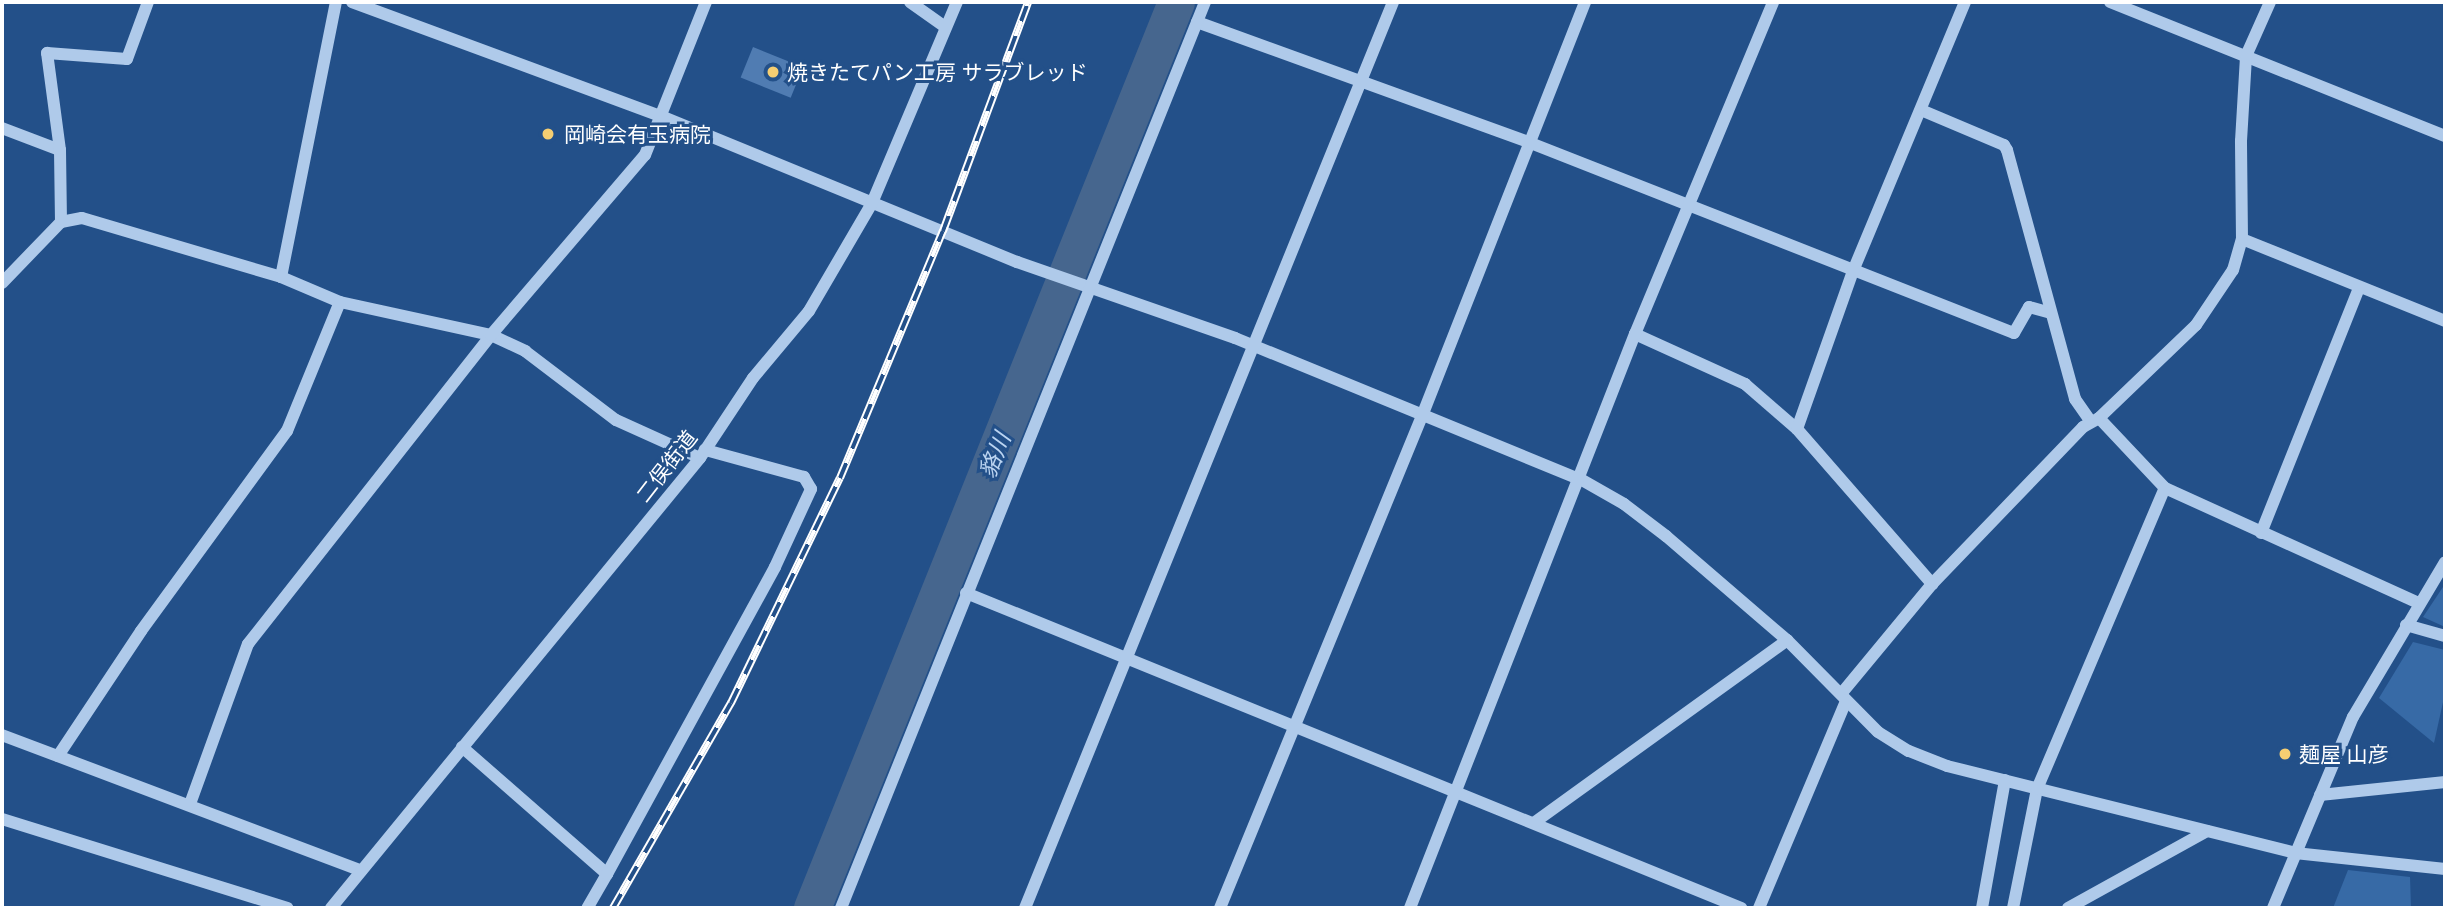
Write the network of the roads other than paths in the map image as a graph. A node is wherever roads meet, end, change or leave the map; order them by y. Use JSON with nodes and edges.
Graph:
{"nodes":[{"id":1,"x":148,"y":2,"type":"edge"},
{"id":2,"x":336,"y":2,"type":"edge"},
{"id":3,"x":352,"y":2,"type":"edge"},
{"id":4,"x":706,"y":2,"type":"edge"},
{"id":5,"x":911,"y":2,"type":"edge"},
{"id":6,"x":957,"y":2,"type":"edge"},
{"id":7,"x":1205,"y":2,"type":"edge"},
{"id":8,"x":1393,"y":2,"type":"edge"},
{"id":9,"x":1585,"y":2,"type":"edge"},
{"id":10,"x":1773,"y":2,"type":"edge"},
{"id":11,"x":1965,"y":2,"type":"edge"},
{"id":12,"x":2110,"y":2,"type":"edge"},
{"id":13,"x":2270,"y":2,"type":"edge"},
{"id":14,"x":1197,"y":22,"type":"junction"},
{"id":15,"x":945,"y":27,"type":"junction"},
{"id":16,"x":2246,"y":57,"type":"junction"},
{"id":17,"x":1360,"y":83,"type":"junction"},
{"id":18,"x":1921,"y":110,"type":"junction"},
{"id":19,"x":661,"y":117,"type":"junction"},
{"id":20,"x":2,"y":128,"type":"edge"},
{"id":21,"x":2445,"y":136,"type":"edge"},
{"id":22,"x":1528,"y":142,"type":"junction"},
{"id":23,"x":60,"y":150,"type":"junction"},
{"id":24,"x":872,"y":203,"type":"junction"},
{"id":25,"x":1690,"y":207,"type":"junction"},
{"id":26,"x":61,"y":222,"type":"junction"},
{"id":27,"x":2242,"y":239,"type":"junction"},
{"id":28,"x":1853,"y":271,"type":"junction"},
{"id":29,"x":281,"y":277,"type":"junction"},
{"id":30,"x":2,"y":283,"type":"edge"},
{"id":31,"x":1088,"y":286,"type":"junction"},
{"id":32,"x":2359,"y":288,"type":"junction"},
{"id":33,"x":340,"y":302,"type":"junction"},
{"id":34,"x":2048,"y":312,"type":"junction"},
{"id":35,"x":2445,"y":321,"type":"edge"},
{"id":36,"x":1636,"y":334,"type":"junction"},
{"id":37,"x":491,"y":335,"type":"junction"},
{"id":38,"x":1251,"y":345,"type":"junction"},
{"id":39,"x":1422,"y":416,"type":"junction"},
{"id":40,"x":2095,"y":420,"type":"junction"},
{"id":41,"x":1797,"y":429,"type":"junction"},
{"id":42,"x":702,"y":454,"type":"junction"},
{"id":43,"x":1582,"y":480,"type":"junction"},
{"id":44,"x":2165,"y":488,"type":"junction"},
{"id":45,"x":2261,"y":533,"type":"junction"},
{"id":46,"x":2445,"y":562,"type":"edge"},
{"id":47,"x":1932,"y":584,"type":"junction"},
{"id":48,"x":965,"y":593,"type":"junction"},
{"id":49,"x":2419,"y":603,"type":"junction"},
{"id":50,"x":2406,"y":625,"type":"junction"},
{"id":51,"x":2445,"y":636,"type":"edge"},
{"id":52,"x":1787,"y":640,"type":"junction"},
{"id":53,"x":1126,"y":661,"type":"junction"},
{"id":54,"x":1844,"y":698,"type":"junction"},
{"id":55,"x":1294,"y":730,"type":"junction"},
{"id":56,"x":2,"y":735,"type":"edge"},
{"id":57,"x":462,"y":747,"type":"junction"},
{"id":58,"x":58,"y":756,"type":"junction"},
{"id":59,"x":2005,"y":780,"type":"junction"},
{"id":60,"x":2445,"y":782,"type":"edge"},
{"id":61,"x":2037,"y":789,"type":"junction"},
{"id":62,"x":1458,"y":790,"type":"junction"},
{"id":63,"x":2320,"y":795,"type":"junction"},
{"id":64,"x":190,"y":804,"type":"junction"},
{"id":65,"x":2,"y":818,"type":"edge"},
{"id":66,"x":1535,"y":822,"type":"junction"},
{"id":67,"x":2207,"y":831,"type":"junction"},
{"id":68,"x":2295,"y":853,"type":"junction"},
{"id":69,"x":2445,"y":869,"type":"edge"},
{"id":70,"x":361,"y":871,"type":"junction"},
{"id":71,"x":607,"y":874,"type":"junction"},
{"id":72,"x":286,"y":908,"type":"edge"},
{"id":73,"x":331,"y":908,"type":"edge"},
{"id":74,"x":587,"y":908,"type":"edge"},
{"id":75,"x":841,"y":908,"type":"edge"},
{"id":76,"x":1025,"y":908,"type":"edge"},
{"id":77,"x":1220,"y":908,"type":"edge"},
{"id":78,"x":1410,"y":908,"type":"edge"},
{"id":79,"x":1741,"y":908,"type":"edge"},
{"id":80,"x":1759,"y":908,"type":"edge"},
{"id":81,"x":1982,"y":908,"type":"edge"},
{"id":82,"x":2014,"y":908,"type":"edge"},
{"id":83,"x":2067,"y":908,"type":"edge"},
{"id":84,"x":2273,"y":908,"type":"edge"}],
"edges":[{"from":1,"to":23,"type":"street"},
{"from":2,"to":29,"type":"street"},
{"from":3,"to":19,"type":"street"},
{"from":4,"to":19,"type":"street"},
{"from":5,"to":15,"type":"street"},
{"from":6,"to":15,"type":"street","name":"二俣街道"},
{"from":7,"to":14,"type":"street"},
{"from":8,"to":17,"type":"street"},
{"from":9,"to":22,"type":"street"},
{"from":10,"to":25,"type":"street"},
{"from":11,"to":18,"type":"street"},
{"from":12,"to":16,"type":"street"},
{"from":13,"to":16,"type":"street"},
{"from":14,"to":17,"type":"street"},
{"from":14,"to":31,"type":"street"},
{"from":15,"to":24,"type":"street","name":"二俣街道"},
{"from":16,"to":21,"type":"street"},
{"from":16,"to":27,"type":"street"},
{"from":17,"to":22,"type":"street"},
{"from":17,"to":38,"type":"street"},
{"from":18,"to":28,"type":"street"},
{"from":18,"to":34,"type":"street"},
{"from":19,"to":24,"type":"street"},
{"from":19,"to":37,"type":"street"},
{"from":20,"to":23,"type":"street"},
{"from":22,"to":25,"type":"street"},
{"from":22,"to":39,"type":"street"},
{"from":23,"to":26,"type":"street"},
{"from":24,"to":31,"type":"street"},
{"from":24,"to":42,"type":"street","name":"二俣街道"},
{"from":25,"to":28,"type":"street"},
{"from":25,"to":36,"type":"street"},
{"from":26,"to":29,"type":"street"},
{"from":26,"to":30,"type":"street"},
{"from":27,"to":32,"type":"street"},
{"from":27,"to":40,"type":"street"},
{"from":28,"to":34,"type":"street"},
{"from":28,"to":41,"type":"street"},
{"from":29,"to":33,"type":"street"},
{"from":31,"to":38,"type":"street"},
{"from":31,"to":48,"type":"street"},
{"from":32,"to":35,"type":"street"},
{"from":32,"to":45,"type":"street"},
{"from":33,"to":37,"type":"street"},
{"from":33,"to":58,"type":"street"},
{"from":34,"to":40,"type":"street"},
{"from":36,"to":41,"type":"street"},
{"from":36,"to":43,"type":"street"},
{"from":37,"to":42,"type":"street"},
{"from":37,"to":64,"type":"street"},
{"from":38,"to":39,"type":"street"},
{"from":38,"to":53,"type":"street"},
{"from":39,"to":43,"type":"street"},
{"from":39,"to":55,"type":"street"},
{"from":40,"to":44,"type":"street"},
{"from":40,"to":47,"type":"street"},
{"from":41,"to":47,"type":"street"},
{"from":42,"to":57,"type":"street","name":"二俣街道"},
{"from":42,"to":71,"type":"street"},
{"from":43,"to":52,"type":"street"},
{"from":43,"to":62,"type":"street"},
{"from":44,"to":45,"type":"street"},
{"from":44,"to":61,"type":"street"},
{"from":45,"to":49,"type":"street"},
{"from":46,"to":49,"type":"street"},
{"from":47,"to":54,"type":"street"},
{"from":48,"to":53,"type":"street"},
{"from":48,"to":75,"type":"street"},
{"from":49,"to":50,"type":"street"},
{"from":50,"to":51,"type":"street"},
{"from":50,"to":63,"type":"street"},
{"from":52,"to":54,"type":"street"},
{"from":52,"to":66,"type":"street"},
{"from":53,"to":55,"type":"street"},
{"from":53,"to":76,"type":"street"},
{"from":54,"to":59,"type":"street"},
{"from":54,"to":80,"type":"street"},
{"from":55,"to":62,"type":"street"},
{"from":55,"to":77,"type":"street"},
{"from":56,"to":58,"type":"street"},
{"from":57,"to":70,"type":"street","name":"二俣街道"},
{"from":57,"to":71,"type":"street"},
{"from":58,"to":64,"type":"street"},
{"from":59,"to":61,"type":"street"},
{"from":59,"to":81,"type":"street"},
{"from":60,"to":63,"type":"street"},
{"from":61,"to":67,"type":"street"},
{"from":61,"to":82,"type":"street"},
{"from":62,"to":66,"type":"street"},
{"from":62,"to":78,"type":"street"},
{"from":63,"to":68,"type":"street"},
{"from":64,"to":70,"type":"street"},
{"from":65,"to":72,"type":"street"},
{"from":66,"to":79,"type":"street"},
{"from":67,"to":68,"type":"street"},
{"from":67,"to":83,"type":"street"},
{"from":68,"to":69,"type":"street"},
{"from":68,"to":84,"type":"street"},
{"from":70,"to":73,"type":"street","name":"二俣街道"},
{"from":71,"to":74,"type":"street"}]}
